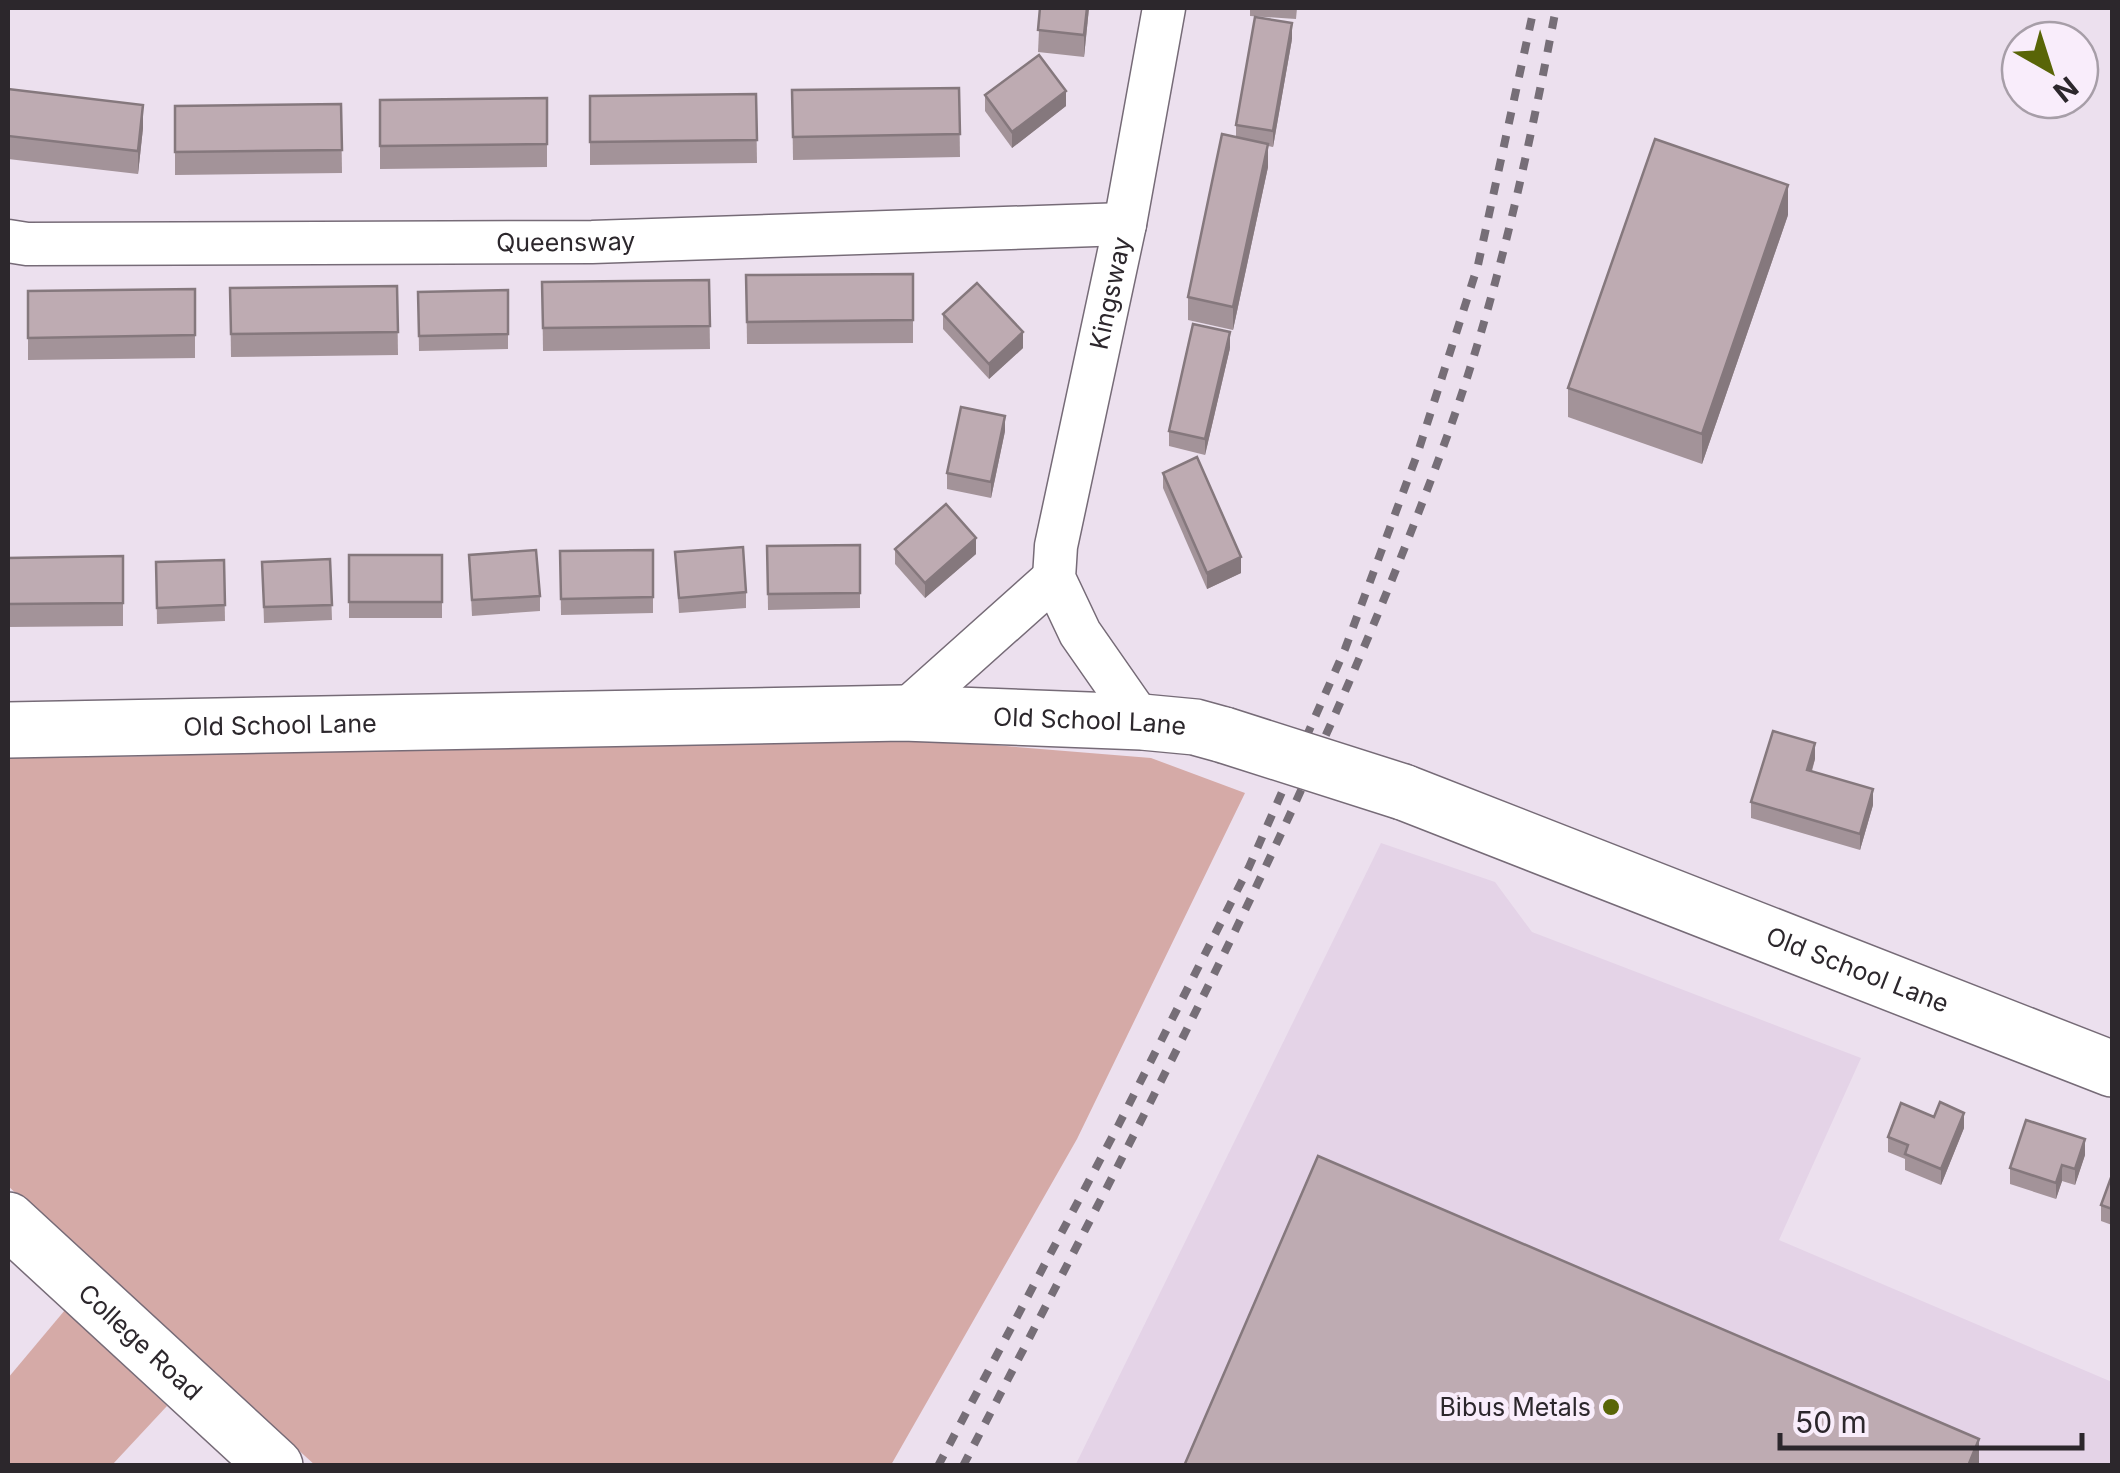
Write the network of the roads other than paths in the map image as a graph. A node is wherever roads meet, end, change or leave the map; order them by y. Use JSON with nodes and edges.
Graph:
{"nodes":[{"id":1,"x":1164,"y":8,"type":"edge"},
{"id":2,"x":1125,"y":224,"type":"junction"},
{"id":3,"x":8,"y":242,"type":"edge"},
{"id":4,"x":1054,"y":578,"type":"junction"},
{"id":5,"x":903,"y":713,"type":"junction"},
{"id":6,"x":1142,"y":722,"type":"junction"},
{"id":7,"x":8,"y":730,"type":"edge"},
{"id":8,"x":2112,"y":1069,"type":"edge"},
{"id":9,"x":8,"y":1220,"type":"edge"},
{"id":10,"x":275,"y":1466,"type":"edge"}],
"edges":[{"from":1,"to":2,"type":"street","name":"Kingsway"},
{"from":2,"to":3,"type":"street","name":"Queensway"},
{"from":2,"to":4,"type":"street","name":"Kingsway"},
{"from":4,"to":5,"type":"street"},
{"from":4,"to":6,"type":"street"},
{"from":5,"to":6,"type":"street","name":"Old School Lane"},
{"from":5,"to":7,"type":"street","name":"Old School Lane"},
{"from":6,"to":8,"type":"street","name":"Old School Lane","bridge":true},
{"from":9,"to":10,"type":"street","name":"College Road"}]}
